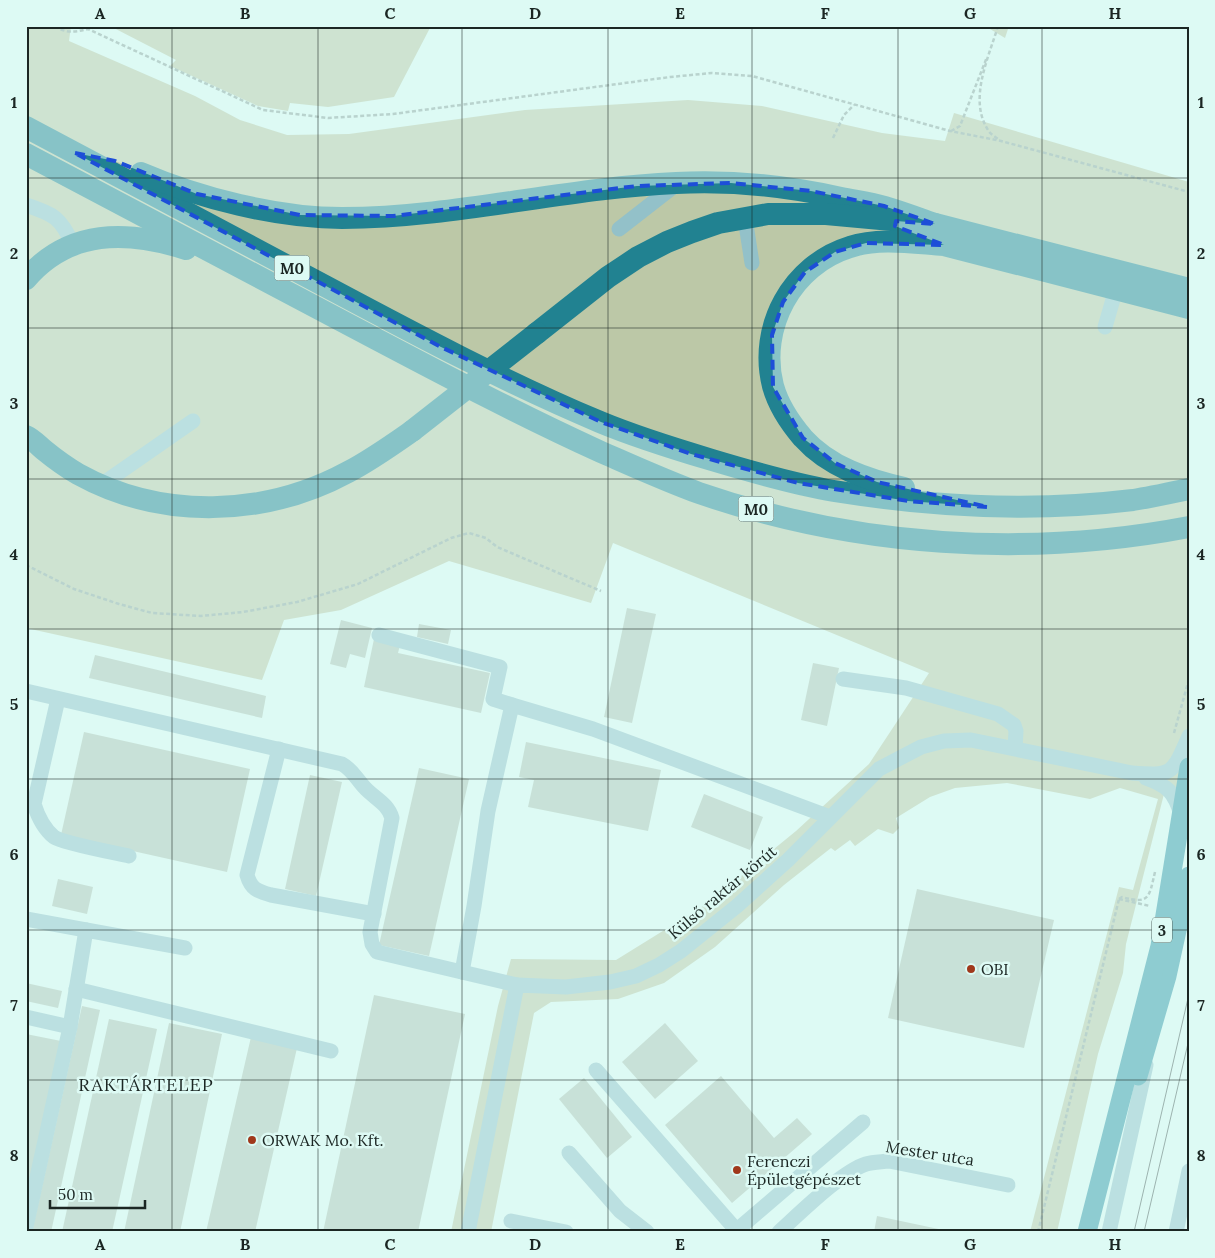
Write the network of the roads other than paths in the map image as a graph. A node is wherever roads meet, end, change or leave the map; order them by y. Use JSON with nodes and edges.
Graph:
{"nodes":[{"id":1,"x":26,"y":127,"type":"edge"},
{"id":2,"x":75,"y":153,"type":"junction"},
{"id":3,"x":26,"y":154,"type":"edge"},
{"id":4,"x":678,"y":183,"type":"junction"},
{"id":5,"x":26,"y":204,"type":"edge"},
{"id":6,"x":849,"y":217,"type":"junction"},
{"id":7,"x":745,"y":218,"type":"junction"},
{"id":8,"x":934,"y":224,"type":"junction"},
{"id":9,"x":619,"y":229,"type":"dead end"},
{"id":10,"x":73,"y":245,"type":"junction"},
{"id":11,"x":944,"y":245,"type":"junction"},
{"id":12,"x":752,"y":263,"type":"dead end"},
{"id":13,"x":250,"y":273,"type":"junction"},
{"id":14,"x":26,"y":279,"type":"edge"},
{"id":15,"x":1116,"y":289,"type":"junction"},
{"id":16,"x":1189,"y":289,"type":"edge"},
{"id":17,"x":1189,"y":308,"type":"edge"},
{"id":18,"x":1105,"y":327,"type":"dead end"},
{"id":19,"x":193,"y":421,"type":"dead end"},
{"id":20,"x":28,"y":434,"type":"edge"},
{"id":21,"x":101,"y":485,"type":"junction"},
{"id":22,"x":1189,"y":489,"type":"edge"},
{"id":23,"x":988,"y":507,"type":"junction"},
{"id":24,"x":1189,"y":527,"type":"edge"},
{"id":25,"x":379,"y":635,"type":"dead end"},
{"id":26,"x":843,"y":679,"type":"dead end"},
{"id":27,"x":26,"y":691,"type":"edge"},
{"id":28,"x":58,"y":698,"type":"junction"},
{"id":29,"x":512,"y":705,"type":"junction"},
{"id":30,"x":1189,"y":736,"type":"edge"},
{"id":31,"x":1015,"y":748,"type":"junction"},
{"id":32,"x":279,"y":749,"type":"junction"},
{"id":33,"x":1189,"y":767,"type":"edge"},
{"id":34,"x":34,"y":770,"type":"edge"},
{"id":35,"x":1132,"y":773,"type":"junction"},
{"id":36,"x":1181,"y":814,"type":"junction"},
{"id":37,"x":830,"y":818,"type":"junction"},
{"id":38,"x":129,"y":856,"type":"dead end"},
{"id":39,"x":1189,"y":876,"type":"edge"},
{"id":40,"x":374,"y":914,"type":"junction"},
{"id":41,"x":26,"y":919,"type":"edge"},
{"id":42,"x":86,"y":930,"type":"junction"},
{"id":43,"x":185,"y":948,"type":"dead end"},
{"id":44,"x":462,"y":972,"type":"junction"},
{"id":45,"x":517,"y":985,"type":"junction"},
{"id":46,"x":76,"y":989,"type":"junction"},
{"id":47,"x":26,"y":1017,"type":"edge"},
{"id":48,"x":70,"y":1027,"type":"junction"},
{"id":49,"x":1152,"y":1029,"type":"junction"},
{"id":50,"x":331,"y":1052,"type":"dead end"},
{"id":51,"x":596,"y":1070,"type":"dead end"},
{"id":52,"x":863,"y":1122,"type":"dead end"},
{"id":53,"x":569,"y":1154,"type":"dead end"},
{"id":54,"x":1189,"y":1171,"type":"edge"},
{"id":55,"x":1008,"y":1185,"type":"dead end"},
{"id":56,"x":511,"y":1221,"type":"dead end"},
{"id":57,"x":26,"y":1227,"type":"edge"},
{"id":58,"x":738,"y":1231,"type":"edge"},
{"id":59,"x":468,"y":1232,"type":"edge"},
{"id":60,"x":566,"y":1232,"type":"edge"},
{"id":61,"x":647,"y":1232,"type":"edge"},
{"id":62,"x":779,"y":1232,"type":"edge"},
{"id":63,"x":1087,"y":1232,"type":"edge"},
{"id":64,"x":1098,"y":1232,"type":"edge"},
{"id":65,"x":1109,"y":1232,"type":"edge"},
{"id":66,"x":1176,"y":1232,"type":"edge"}],
"edges":[{"from":1,"to":2,"type":"highway","number":"M0"},
{"from":2,"to":4,"type":"highway"},
{"from":2,"to":23,"type":"highway","number":"M0"},
{"from":3,"to":13,"type":"highway","number":"M0"},
{"from":4,"to":8,"type":"highway"},
{"from":4,"to":9,"type":"street"},
{"from":5,"to":10,"type":"street"},
{"from":6,"to":7,"type":"highway"},
{"from":6,"to":8,"type":"highway"},
{"from":6,"to":11,"type":"highway"},
{"from":7,"to":12,"type":"street"},
{"from":7,"to":21,"type":"highway","bridge":true},
{"from":8,"to":16,"type":"highway"},
{"from":10,"to":13,"type":"highway"},
{"from":10,"to":14,"type":"highway"},
{"from":11,"to":15,"type":"highway"},
{"from":11,"to":23,"type":"highway"},
{"from":13,"to":24,"type":"highway","number":"M0"},
{"from":15,"to":17,"type":"highway"},
{"from":15,"to":18,"type":"street"},
{"from":19,"to":21,"type":"street"},
{"from":20,"to":21,"type":"highway"},
{"from":22,"to":23,"type":"highway","number":"M0"},
{"from":25,"to":29,"type":"street"},
{"from":26,"to":31,"type":"street"},
{"from":27,"to":28,"type":"street"},
{"from":28,"to":32,"type":"street"},
{"from":28,"to":34,"type":"street"},
{"from":29,"to":37,"type":"street"},
{"from":29,"to":44,"type":"street"},
{"from":30,"to":35,"type":"street","name":"Külső raktár körút"},
{"from":31,"to":35,"type":"street","name":"Külső raktár körút"},
{"from":31,"to":37,"type":"street","name":"Külső raktár körút"},
{"from":32,"to":40,"type":"street"},
{"from":32,"to":40,"type":"street"},
{"from":33,"to":36,"type":"main road","number":"3"},
{"from":34,"to":38,"type":"street"},
{"from":35,"to":36,"type":"street","name":"Külső raktár körút"},
{"from":36,"to":63,"type":"main road","number":"3"},
{"from":37,"to":45,"type":"street","name":"Külső raktár körút"},
{"from":39,"to":49,"type":"main road","number":"3"},
{"from":40,"to":44,"type":"street","name":"Külső raktár körút"},
{"from":41,"to":42,"type":"street"},
{"from":42,"to":43,"type":"street"},
{"from":42,"to":46,"type":"street"},
{"from":44,"to":45,"type":"street","name":"Külső raktár körút"},
{"from":45,"to":59,"type":"street"},
{"from":46,"to":48,"type":"street"},
{"from":46,"to":50,"type":"street"},
{"from":47,"to":48,"type":"street"},
{"from":48,"to":57,"type":"street"},
{"from":49,"to":64,"type":"main road","number":"3"},
{"from":49,"to":65,"type":"street"},
{"from":51,"to":58,"type":"street"},
{"from":52,"to":58,"type":"street"},
{"from":53,"to":61,"type":"street"},
{"from":54,"to":66,"type":"street"},
{"from":55,"to":62,"type":"street","name":"Mester utca"},
{"from":56,"to":60,"type":"street"}]}
